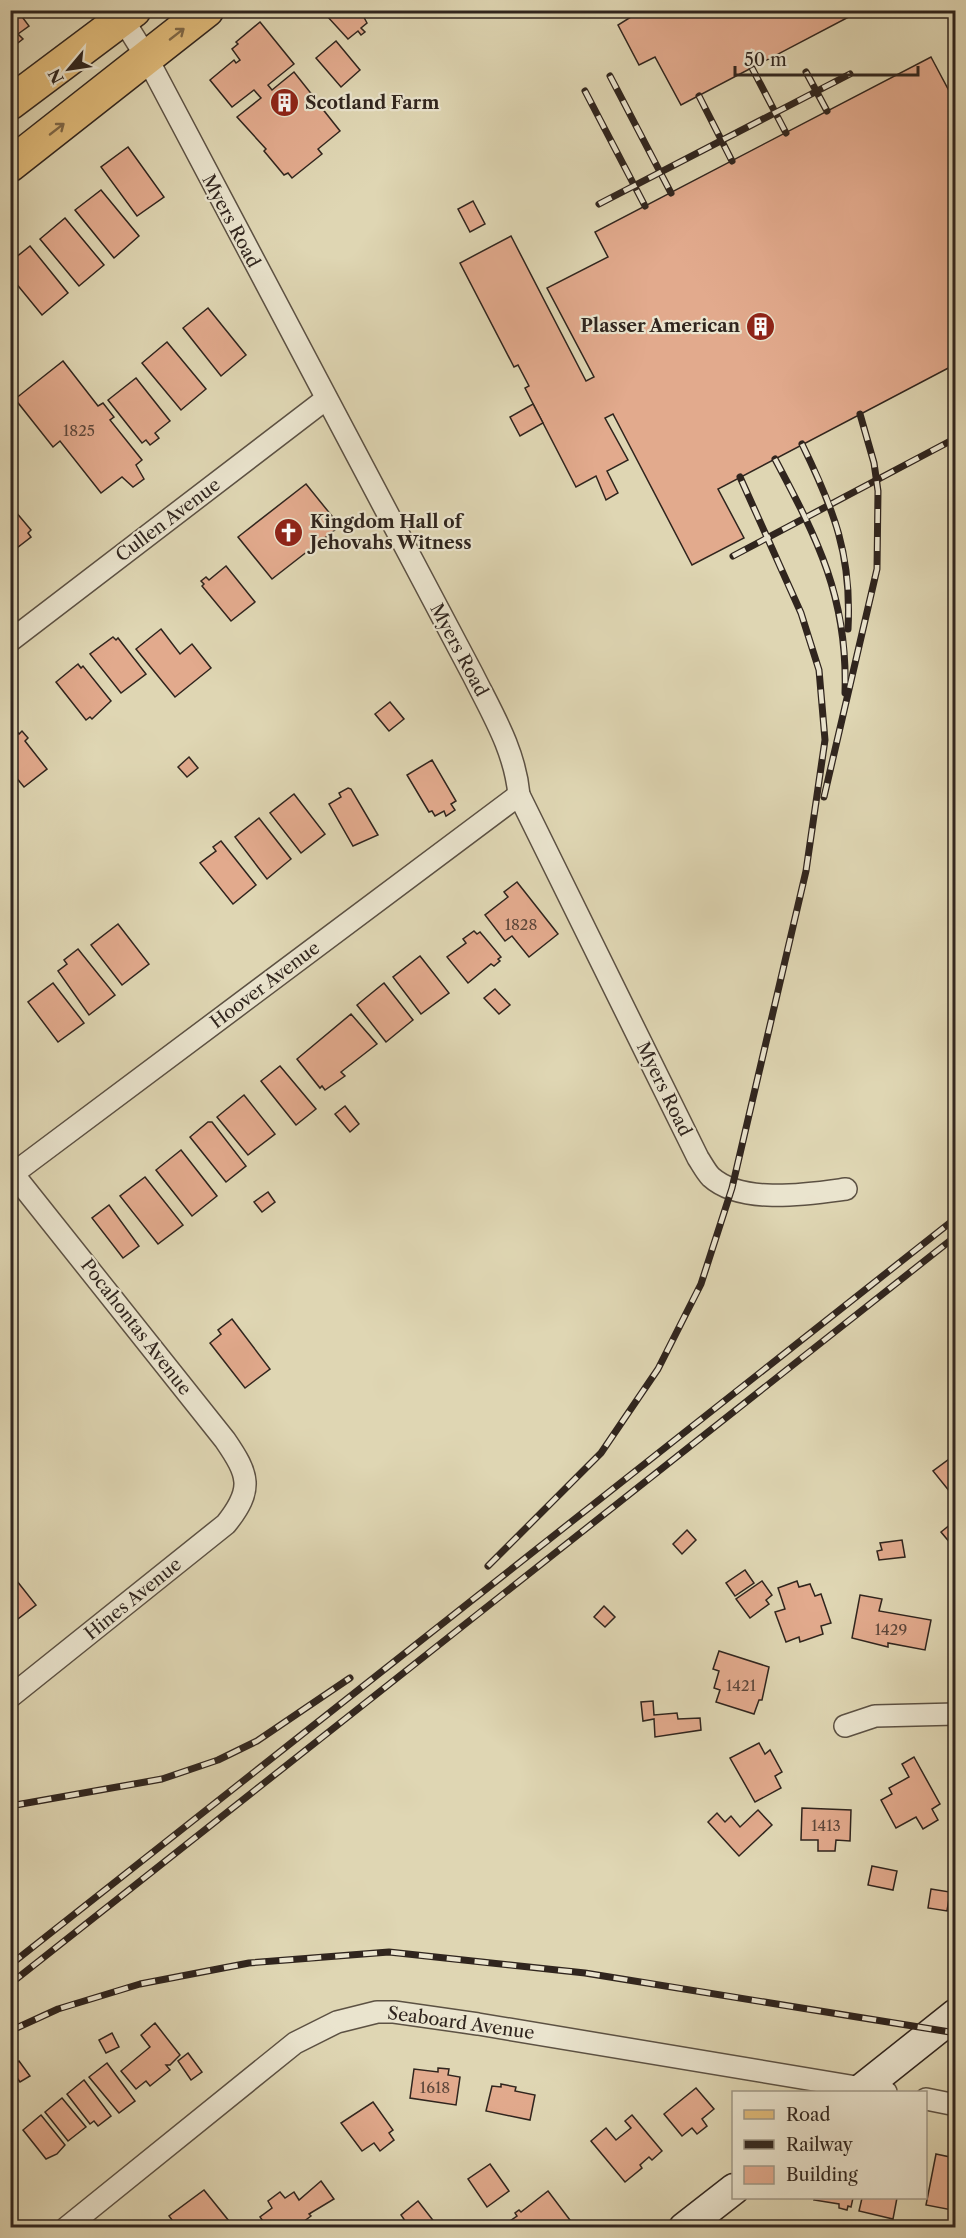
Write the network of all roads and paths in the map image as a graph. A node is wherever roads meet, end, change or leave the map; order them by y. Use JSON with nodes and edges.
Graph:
{"nodes":[{"id":1,"x":207,"y":10,"type":"edge"},
{"id":2,"x":125,"y":13,"type":"edge"},
{"id":3,"x":147,"y":58,"type":"junction"},
{"id":4,"x":10,"y":103,"type":"edge"},
{"id":5,"x":10,"y":165,"type":"edge"},
{"id":6,"x":326,"y":399,"type":"junction"},
{"id":7,"x":10,"y":641,"type":"edge"},
{"id":8,"x":519,"y":795,"type":"junction"},
{"id":9,"x":12,"y":1173,"type":"edge"},
{"id":10,"x":846,"y":1189,"type":"dead end"},
{"id":11,"x":246,"y":1492,"type":"joint"},
{"id":12,"x":10,"y":1697,"type":"edge"},
{"id":13,"x":956,"y":1714,"type":"edge"},
{"id":14,"x":844,"y":1726,"type":"dead end"},
{"id":15,"x":956,"y":2014,"type":"edge"},
{"id":16,"x":869,"y":2091,"type":"edge"},
{"id":17,"x":927,"y":2099,"type":"edge"},
{"id":18,"x":956,"y":2105,"type":"edge"},
{"id":19,"x":732,"y":2191,"type":"edge"},
{"id":20,"x":66,"y":2228,"type":"edge"},
{"id":21,"x":684,"y":2228,"type":"edge"}],
"edges":[{"from":3,"to":1,"type":"main road","one_way":true},
{"from":2,"to":3,"type":"street","name":"Myers Road"},
{"from":2,"to":4,"type":"main road"},
{"from":5,"to":3,"type":"main road","one_way":true},
{"from":3,"to":6,"type":"street","name":"Myers Road"},
{"from":6,"to":7,"type":"street","name":"Cullen Avenue"},
{"from":6,"to":8,"type":"street","name":"Myers Road"},
{"from":8,"to":9,"type":"street","name":"Hoover Avenue"},
{"from":8,"to":10,"type":"street","name":"Myers Road"},
{"from":9,"to":11,"type":"street","name":"Pocahontas Avenue"},
{"from":11,"to":12,"type":"street","name":"Hines Avenue"},
{"from":13,"to":14,"type":"street"},
{"from":15,"to":16,"type":"street"},
{"from":16,"to":20,"type":"street","name":"Seaboard Avenue"},
{"from":17,"to":18,"type":"street"},
{"from":19,"to":21,"type":"street"}]}
